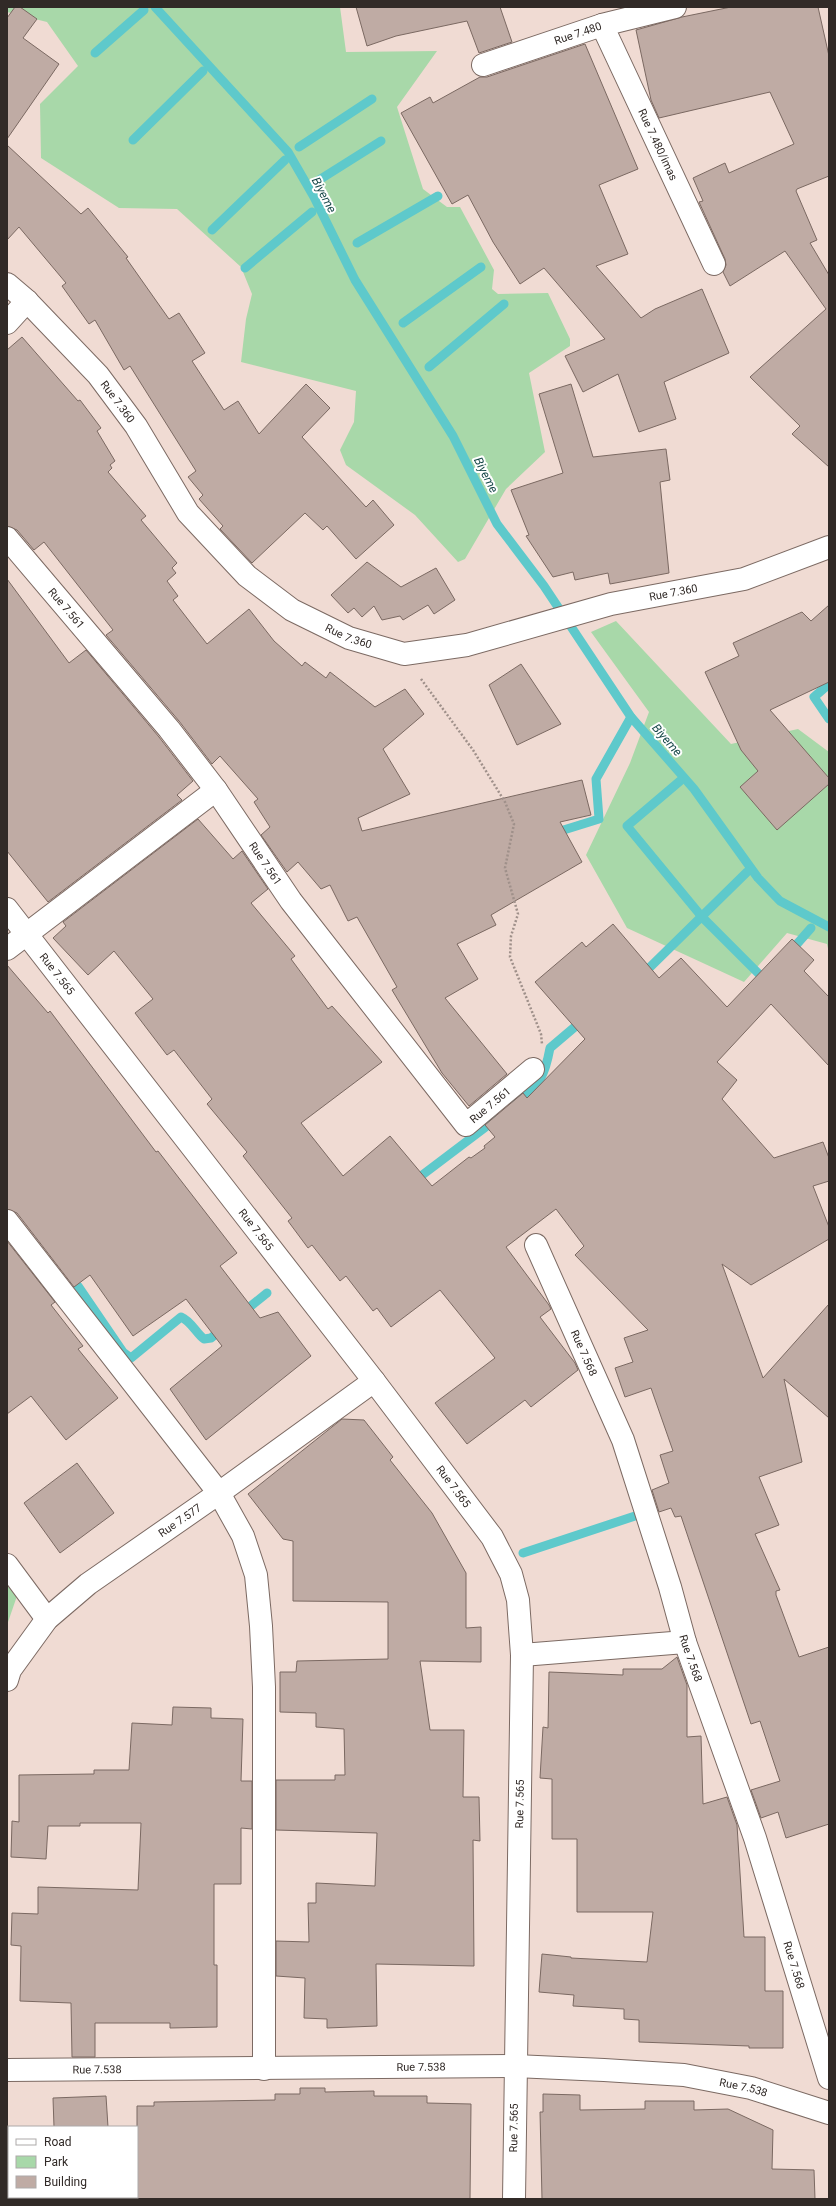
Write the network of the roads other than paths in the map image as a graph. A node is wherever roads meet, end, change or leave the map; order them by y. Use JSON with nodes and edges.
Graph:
{"nodes":[{"id":1,"x":675,"y":7,"type":"edge"},
{"id":2,"x":602,"y":25,"type":"junction"},
{"id":3,"x":483,"y":65,"type":"dead end"},
{"id":4,"x":714,"y":264,"type":"dead end"},
{"id":5,"x":7,"y":284,"type":"edge"},
{"id":6,"x":27,"y":301,"type":"junction"},
{"id":7,"x":7,"y":323,"type":"edge"},
{"id":8,"x":7,"y":538,"type":"edge"},
{"id":9,"x":829,"y":547,"type":"edge"},
{"id":10,"x":216,"y":790,"type":"junction"},
{"id":11,"x":7,"y":909,"type":"edge"},
{"id":12,"x":26,"y":934,"type":"junction"},
{"id":13,"x":7,"y":949,"type":"edge"},
{"id":14,"x":533,"y":1069,"type":"road end"},
{"id":15,"x":7,"y":1221,"type":"edge"},
{"id":16,"x":536,"y":1245,"type":"dead end"},
{"id":17,"x":374,"y":1381,"type":"junction"},
{"id":18,"x":219,"y":1493,"type":"junction"},
{"id":19,"x":7,"y":1565,"type":"edge"},
{"id":20,"x":47,"y":1619,"type":"junction"},
{"id":21,"x":685,"y":1642,"type":"junction"},
{"id":22,"x":522,"y":1655,"type":"junction"},
{"id":23,"x":7,"y":1680,"type":"edge"},
{"id":24,"x":515,"y":2066,"type":"junction"},
{"id":25,"x":264,"y":2069,"type":"junction"},
{"id":26,"x":7,"y":2070,"type":"edge"},
{"id":27,"x":829,"y":2078,"type":"edge"},
{"id":28,"x":829,"y":2113,"type":"edge"},
{"id":29,"x":514,"y":2199,"type":"edge"}],
"edges":[{"from":1,"to":2,"type":"street","name":"Rue 7.480"},
{"from":2,"to":3,"type":"street","name":"Rue 7.480"},
{"from":2,"to":4,"type":"street","name":"Rue 7.480/imas"},
{"from":5,"to":6,"type":"street","name":"Rue 7.360"},
{"from":6,"to":7,"type":"street"},
{"from":6,"to":9,"type":"street","name":"Rue 7.360"},
{"from":8,"to":10,"type":"street","name":"Rue 7.561"},
{"from":10,"to":12,"type":"street"},
{"from":10,"to":14,"type":"street","name":"Rue 7.561"},
{"from":11,"to":12,"type":"street","name":"Rue 7.565"},
{"from":12,"to":13,"type":"street"},
{"from":12,"to":17,"type":"street","name":"Rue 7.565"},
{"from":15,"to":18,"type":"street"},
{"from":16,"to":21,"type":"street","name":"Rue 7.568"},
{"from":17,"to":18,"type":"street","name":"Rue 7.577"},
{"from":17,"to":22,"type":"street","name":"Rue 7.565"},
{"from":18,"to":20,"type":"street","name":"Rue 7.577"},
{"from":18,"to":25,"type":"street"},
{"from":19,"to":20,"type":"street"},
{"from":20,"to":23,"type":"street","name":"Rue 7.577"},
{"from":21,"to":22,"type":"street"},
{"from":21,"to":27,"type":"street","name":"Rue 7.568"},
{"from":22,"to":24,"type":"street","name":"Rue 7.565"},
{"from":24,"to":25,"type":"street","name":"Rue 7.538"},
{"from":24,"to":28,"type":"street","name":"Rue 7.538"},
{"from":24,"to":29,"type":"street","name":"Rue 7.565"},
{"from":25,"to":26,"type":"street","name":"Rue 7.538"}]}
